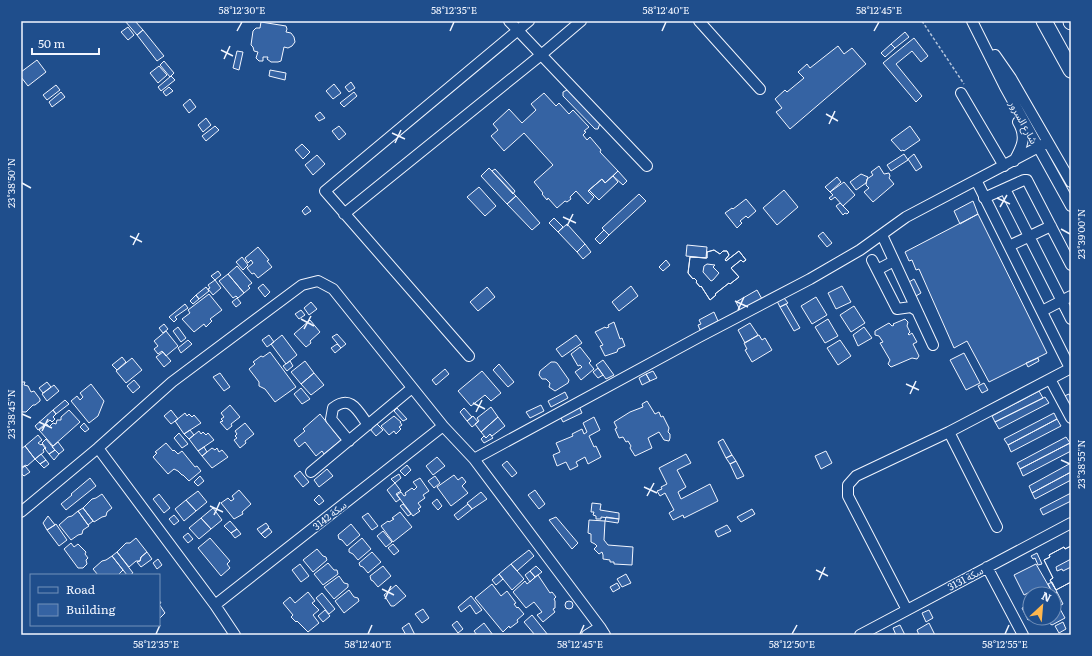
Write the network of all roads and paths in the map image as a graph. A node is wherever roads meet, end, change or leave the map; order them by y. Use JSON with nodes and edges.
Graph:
{"nodes":[{"id":1,"x":509,"y":21,"type":"edge"},
{"id":2,"x":529,"y":21,"type":"edge"},
{"id":3,"x":581,"y":21,"type":"edge"},
{"id":4,"x":699,"y":21,"type":"edge"},
{"id":5,"x":922,"y":21,"type":"edge"},
{"id":6,"x":972,"y":21,"type":"edge"},
{"id":7,"x":1044,"y":21,"type":"edge"},
{"id":8,"x":518,"y":30,"type":"junction"},
{"id":9,"x":980,"y":36,"type":"junction"},
{"id":10,"x":541,"y":55,"type":"junction"},
{"id":11,"x":1071,"y":70,"type":"edge"},
{"id":12,"x":1005,"y":87,"type":"junction"},
{"id":13,"x":760,"y":89,"type":"dead end"},
{"id":14,"x":961,"y":93,"type":"joint"},
{"id":15,"x":1048,"y":142,"type":"junction"},
{"id":16,"x":1038,"y":148,"type":"junction"},
{"id":17,"x":1014,"y":161,"type":"junction"},
{"id":18,"x":647,"y":166,"type":"dead end"},
{"id":19,"x":1004,"y":166,"type":"junction"},
{"id":20,"x":976,"y":180,"type":"junction"},
{"id":21,"x":1071,"y":182,"type":"edge"},
{"id":22,"x":1005,"y":189,"type":"junction"},
{"id":23,"x":984,"y":198,"type":"junction"},
{"id":24,"x":1071,"y":206,"type":"edge"},
{"id":25,"x":344,"y":214,"type":"junction"},
{"id":26,"x":1051,"y":226,"type":"junction"},
{"id":27,"x":882,"y":234,"type":"junction"},
{"id":28,"x":1029,"y":237,"type":"junction"},
{"id":29,"x":1009,"y":246,"type":"junction"},
{"id":30,"x":872,"y":260,"type":"dead end"},
{"id":31,"x":894,"y":261,"type":"junction"},
{"id":32,"x":1071,"y":265,"type":"edge"},
{"id":33,"x":877,"y":270,"type":"junction"},
{"id":34,"x":1066,"y":299,"type":"edge"},
{"id":35,"x":916,"y":310,"type":"junction"},
{"id":36,"x":1042,"y":311,"type":"junction"},
{"id":37,"x":1071,"y":319,"type":"edge"},
{"id":38,"x":933,"y":345,"type":"dead end"},
{"id":39,"x":1067,"y":353,"type":"edge"},
{"id":40,"x":469,"y":356,"type":"dead end"},
{"id":41,"x":1071,"y":368,"type":"edge"},
{"id":42,"x":1050,"y":379,"type":"junction"},
{"id":43,"x":412,"y":388,"type":"junction"},
{"id":44,"x":1071,"y":418,"type":"edge"},
{"id":45,"x":368,"y":424,"type":"junction"},
{"id":46,"x":443,"y":426,"type":"junction"},
{"id":47,"x":949,"y":432,"type":"junction"},
{"id":48,"x":349,"y":441,"type":"junction"},
{"id":49,"x":98,"y":448,"type":"junction"},
{"id":50,"x":474,"y":459,"type":"junction"},
{"id":51,"x":311,"y":472,"type":"dead end"},
{"id":52,"x":21,"y":512,"type":"edge"},
{"id":53,"x":1071,"y":523,"type":"edge"},
{"id":54,"x":997,"y":527,"type":"dead end"},
{"id":55,"x":987,"y":567,"type":"junction"},
{"id":56,"x":215,"y":605,"type":"junction"},
{"id":57,"x":907,"y":610,"type":"junction"},
{"id":58,"x":603,"y":631,"type":"edge"},
{"id":59,"x":235,"y":635,"type":"edge"},
{"id":60,"x":587,"y":635,"type":"edge"},
{"id":61,"x":860,"y":635,"type":"edge"},
{"id":62,"x":1023,"y":635,"type":"edge"}],
"edges":[{"from":1,"to":8,"type":"street"},
{"from":2,"to":8,"type":"street"},
{"from":3,"to":10,"type":"street"},
{"from":4,"to":13,"type":"street"},
{"from":5,"to":14,"type":"path"},
{"from":6,"to":9,"type":"street","name":"شارع السرور"},
{"from":7,"to":11,"type":"highway"},
{"from":8,"to":10,"type":"street"},
{"from":8,"to":25,"type":"street"},
{"from":9,"to":12,"type":"street","name":"شارع السرور"},
{"from":9,"to":15,"type":"street","name":"شارع السرور"},
{"from":10,"to":18,"type":"street"},
{"from":10,"to":25,"type":"street"},
{"from":12,"to":16,"type":"street","name":"شارع السرور"},
{"from":12,"to":17,"type":"street"},
{"from":14,"to":19,"type":"street"},
{"from":15,"to":16,"type":"street"},
{"from":15,"to":21,"type":"street","name":"شارع السرور"},
{"from":16,"to":17,"type":"street"},
{"from":16,"to":24,"type":"street","name":"شارع السرور"},
{"from":17,"to":19,"type":"street"},
{"from":19,"to":20,"type":"street"},
{"from":20,"to":23,"type":"street"},
{"from":20,"to":27,"type":"street"},
{"from":22,"to":23,"type":"street"},
{"from":22,"to":26,"type":"street"},
{"from":22,"to":28,"type":"street"},
{"from":23,"to":29,"type":"street"},
{"from":25,"to":40,"type":"street"},
{"from":26,"to":28,"type":"street"},
{"from":26,"to":32,"type":"street"},
{"from":27,"to":31,"type":"street"},
{"from":27,"to":50,"type":"street"},
{"from":28,"to":29,"type":"street"},
{"from":28,"to":34,"type":"street"},
{"from":29,"to":36,"type":"street"},
{"from":30,"to":33,"type":"street"},
{"from":31,"to":33,"type":"street"},
{"from":31,"to":35,"type":"street"},
{"from":33,"to":35,"type":"street"},
{"from":34,"to":36,"type":"street"},
{"from":34,"to":37,"type":"street"},
{"from":35,"to":38,"type":"street"},
{"from":36,"to":39,"type":"street"},
{"from":39,"to":41,"type":"street"},
{"from":41,"to":42,"type":"street"},
{"from":42,"to":44,"type":"street"},
{"from":42,"to":47,"type":"street"},
{"from":43,"to":45,"type":"street"},
{"from":43,"to":46,"type":"street"},
{"from":43,"to":49,"type":"street"},
{"from":45,"to":48,"type":"street"},
{"from":45,"to":48,"type":"street"},
{"from":46,"to":50,"type":"street"},
{"from":46,"to":56,"type":"street","name":"سكة 3142"},
{"from":47,"to":54,"type":"street"},
{"from":47,"to":57,"type":"street"},
{"from":48,"to":51,"type":"street"},
{"from":49,"to":52,"type":"street"},
{"from":49,"to":56,"type":"street"},
{"from":50,"to":58,"type":"street"},
{"from":53,"to":55,"type":"street","name":"سكة 3131"},
{"from":55,"to":57,"type":"street","name":"سكة 3131"},
{"from":55,"to":62,"type":"street"},
{"from":56,"to":59,"type":"street"},
{"from":57,"to":61,"type":"street","name":"سكة 3131"},
{"from":58,"to":60,"type":"street"}]}
